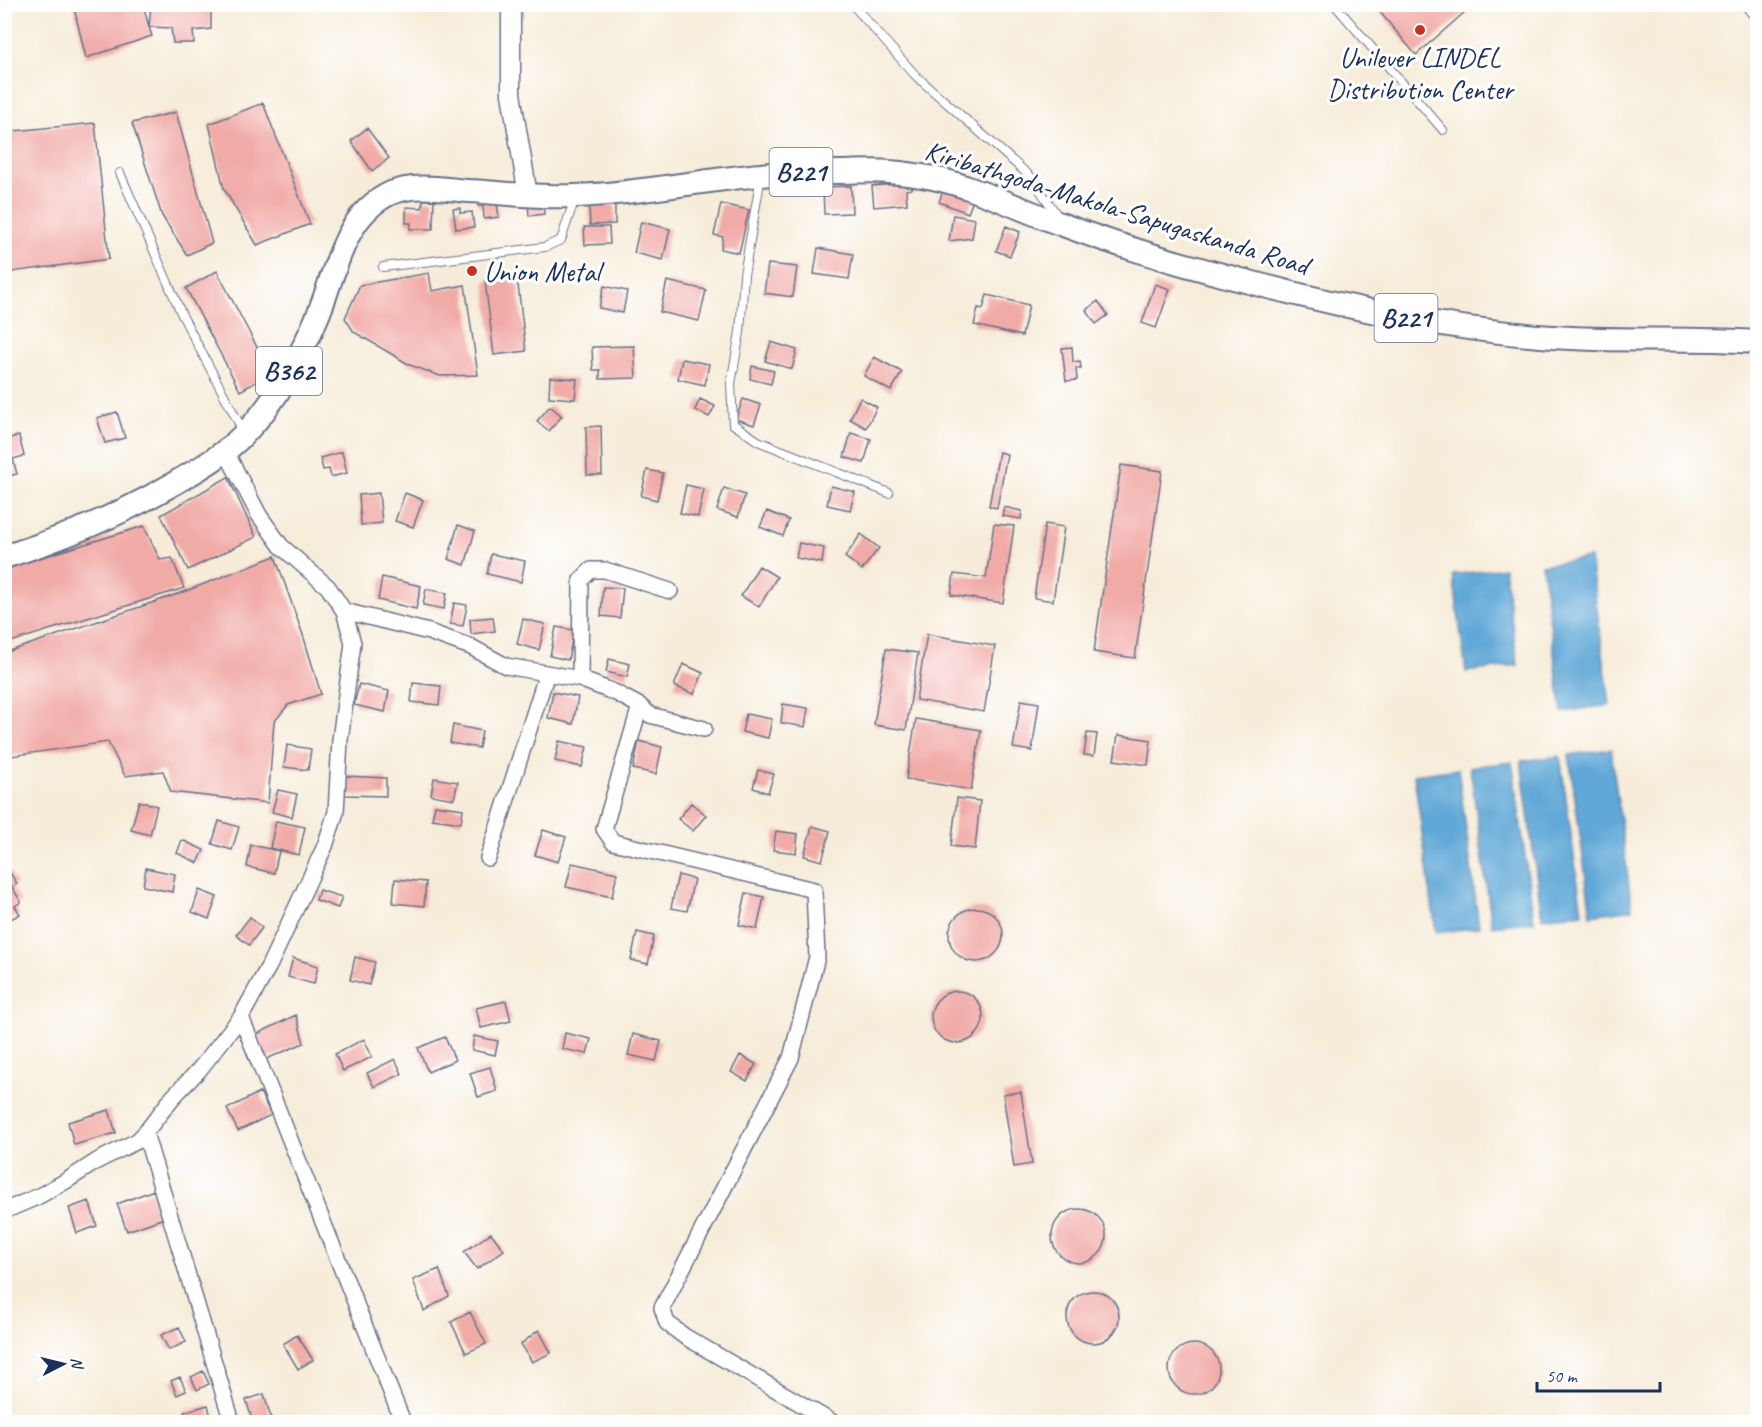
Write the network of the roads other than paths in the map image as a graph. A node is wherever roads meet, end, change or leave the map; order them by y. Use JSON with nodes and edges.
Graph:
{"nodes":[{"id":1,"x":511,"y":4,"type":"edge"},
{"id":2,"x":852,"y":4,"type":"edge"},
{"id":3,"x":1334,"y":4,"type":"edge"},
{"id":4,"x":1744,"y":4,"type":"edge"},
{"id":5,"x":1758,"y":21,"type":"edge"},
{"id":6,"x":1443,"y":130,"type":"dead end"},
{"id":7,"x":120,"y":173,"type":"dead end"},
{"id":8,"x":761,"y":175,"type":"junction"},
{"id":9,"x":528,"y":195,"type":"junction"},
{"id":10,"x":576,"y":196,"type":"junction"},
{"id":11,"x":1065,"y":226,"type":"junction"},
{"id":12,"x":383,"y":267,"type":"dead end"},
{"id":13,"x":1758,"y":342,"type":"edge"},
{"id":14,"x":245,"y":434,"type":"junction"},
{"id":15,"x":225,"y":450,"type":"junction"},
{"id":16,"x":889,"y":493,"type":"dead end"},
{"id":17,"x":4,"y":556,"type":"edge"},
{"id":18,"x":670,"y":591,"type":"dead end"},
{"id":19,"x":344,"y":611,"type":"junction"},
{"id":20,"x":547,"y":673,"type":"junction"},
{"id":21,"x":580,"y":679,"type":"junction"},
{"id":22,"x":640,"y":705,"type":"junction"},
{"id":23,"x":704,"y":729,"type":"dead end"},
{"id":24,"x":488,"y":858,"type":"dead end"},
{"id":25,"x":241,"y":1017,"type":"junction"},
{"id":26,"x":145,"y":1133,"type":"junction"},
{"id":27,"x":4,"y":1211,"type":"edge"},
{"id":28,"x":231,"y":1422,"type":"edge"},
{"id":29,"x":403,"y":1422,"type":"edge"},
{"id":30,"x":832,"y":1422,"type":"edge"}],
"edges":[{"from":1,"to":9,"type":"street"},
{"from":2,"to":11,"type":"lane"},
{"from":3,"to":6,"type":"lane"},
{"from":4,"to":5,"type":"lane"},
{"from":7,"to":14,"type":"lane"},
{"from":8,"to":10,"type":"main road","name":"Kiribathgoda-Makola-Sapugaskanda Road","number":"B221"},
{"from":8,"to":11,"type":"main road","name":"Kiribathgoda-Makola-Sapugaskanda Road","number":"B221"},
{"from":8,"to":16,"type":"lane"},
{"from":9,"to":10,"type":"main road","name":"Kiribathgoda-Makola-Sapugaskanda Road","number":"B221"},
{"from":9,"to":14,"type":"main road","number":"B362"},
{"from":10,"to":12,"type":"lane"},
{"from":11,"to":13,"type":"main road","name":"Kiribathgoda-Makola-Sapugaskanda Road","number":"B221"},
{"from":14,"to":15,"type":"main road","number":"B362"},
{"from":15,"to":17,"type":"main road","number":"B362"},
{"from":15,"to":19,"type":"street"},
{"from":18,"to":21,"type":"street"},
{"from":19,"to":20,"type":"street"},
{"from":19,"to":25,"type":"street"},
{"from":20,"to":21,"type":"street"},
{"from":20,"to":24,"type":"street"},
{"from":21,"to":22,"type":"street"},
{"from":22,"to":23,"type":"street"},
{"from":22,"to":30,"type":"street"},
{"from":25,"to":26,"type":"street"},
{"from":25,"to":29,"type":"street"},
{"from":26,"to":27,"type":"street"},
{"from":26,"to":28,"type":"street"}]}
